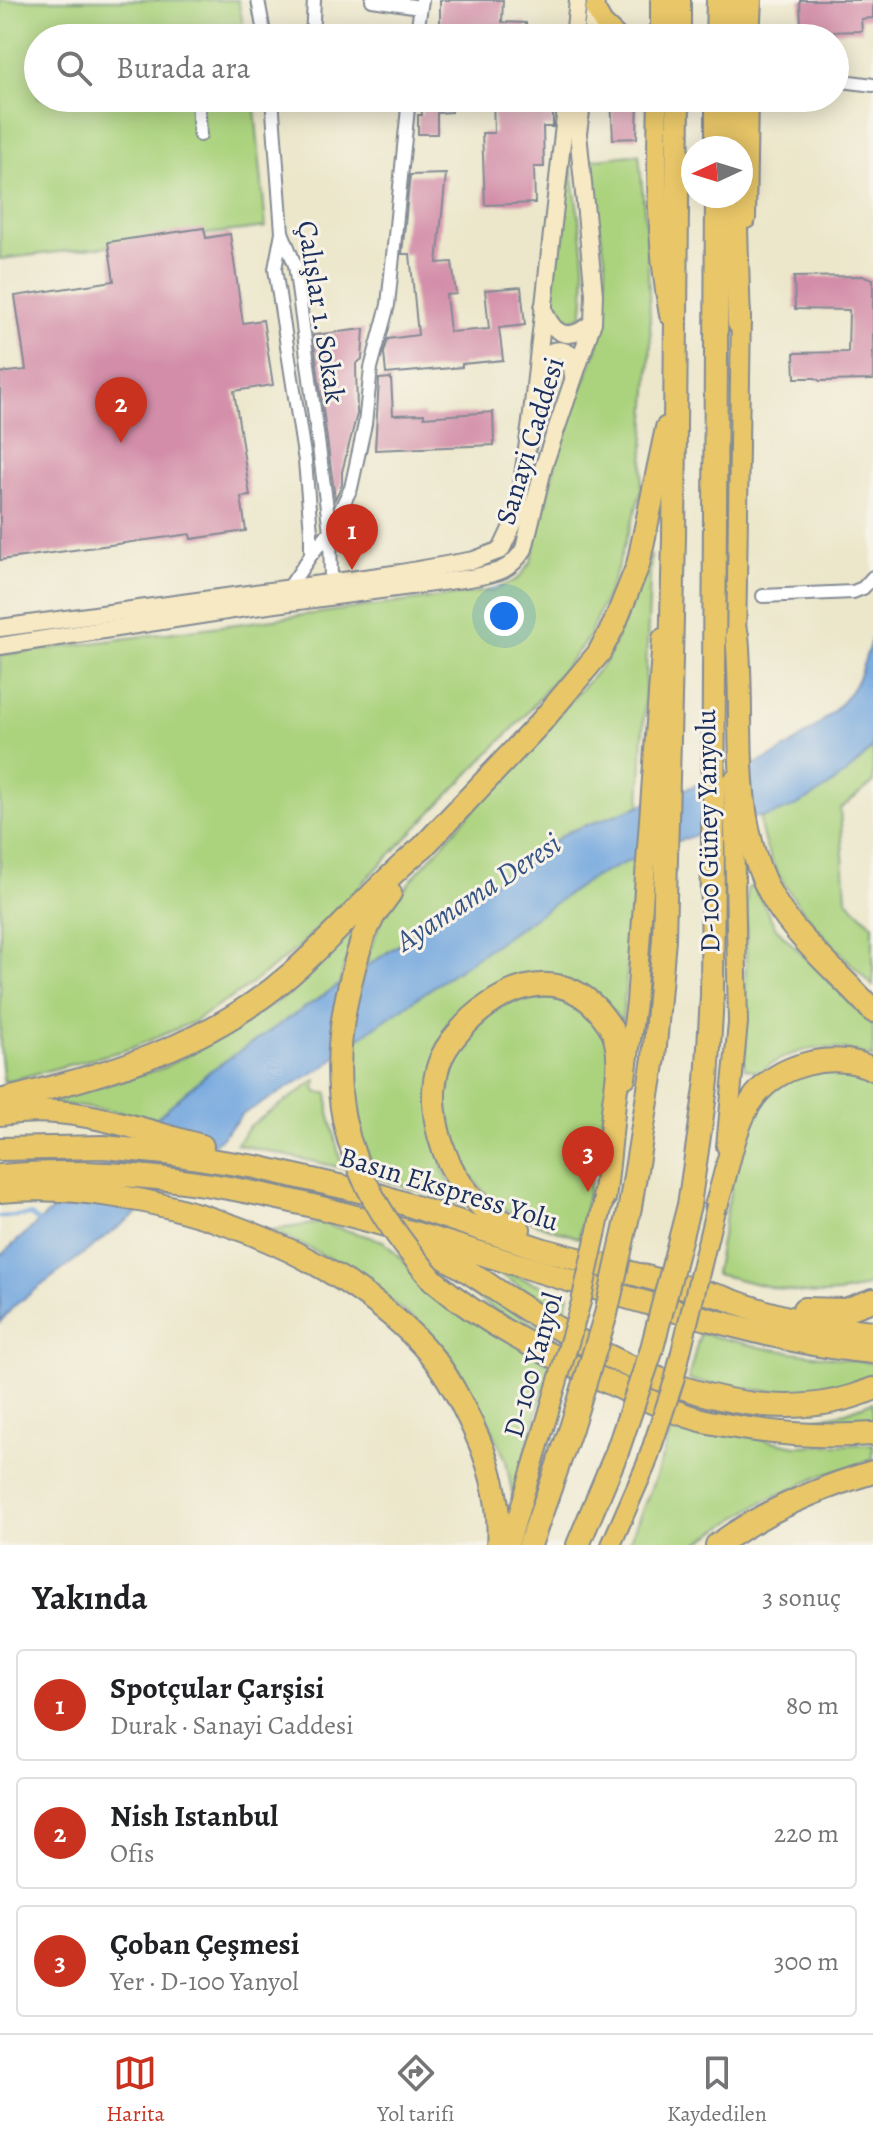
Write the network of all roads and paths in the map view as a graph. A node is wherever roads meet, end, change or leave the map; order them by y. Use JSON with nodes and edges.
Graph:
{"nodes":[{"id":1,"x":258,"y":0,"type":"edge"},
{"id":2,"x":314,"y":0,"type":"edge"},
{"id":3,"x":372,"y":0,"type":"edge"},
{"id":4,"x":660,"y":0,"type":"edge"},
{"id":5,"x":679,"y":0,"type":"edge"},
{"id":6,"x":718,"y":0,"type":"edge"},
{"id":7,"x":734,"y":0,"type":"edge"},
{"id":8,"x":752,"y":0,"type":"edge"},
{"id":9,"x":421,"y":3,"type":"edge"},
{"id":10,"x":590,"y":3,"type":"edge"},
{"id":11,"x":262,"y":24,"type":"edge"},
{"id":12,"x":313,"y":24,"type":"edge"},
{"id":13,"x":418,"y":24,"type":"edge"},
{"id":14,"x":580,"y":24,"type":"edge"},
{"id":15,"x":591,"y":24,"type":"edge"},
{"id":16,"x":604,"y":24,"type":"edge"},
{"id":17,"x":661,"y":24,"type":"edge"},
{"id":18,"x":667,"y":24,"type":"edge"},
{"id":19,"x":717,"y":24,"type":"edge"},
{"id":20,"x":734,"y":24,"type":"edge"},
{"id":21,"x":751,"y":24,"type":"edge"},
{"id":22,"x":849,"y":82,"type":"edge"},
{"id":23,"x":873,"y":85,"type":"edge"},
{"id":24,"x":199,"y":112,"type":"edge"},
{"id":25,"x":273,"y":112,"type":"edge"},
{"id":26,"x":408,"y":112,"type":"edge"},
{"id":27,"x":565,"y":112,"type":"edge"},
{"id":28,"x":581,"y":112,"type":"edge"},
{"id":29,"x":663,"y":112,"type":"edge"},
{"id":30,"x":717,"y":112,"type":"edge"},
{"id":31,"x":735,"y":112,"type":"edge"},
{"id":32,"x":748,"y":112,"type":"edge"},
{"id":33,"x":200,"y":135,"type":"dead end"},
{"id":34,"x":717,"y":136,"type":"edge"},
{"id":35,"x":735,"y":136,"type":"edge"},
{"id":36,"x":717,"y":208,"type":"edge"},
{"id":37,"x":735,"y":208,"type":"edge"},
{"id":38,"x":282,"y":232,"type":"junction"},
{"id":39,"x":542,"y":305,"type":"junction"},
{"id":40,"x":593,"y":322,"type":"junction"},
{"id":41,"x":739,"y":323,"type":"junction"},
{"id":42,"x":538,"y":359,"type":"junction"},
{"id":43,"x":573,"y":377,"type":"junction"},
{"id":44,"x":676,"y":396,"type":"junction"},
{"id":45,"x":330,"y":531,"type":"junction"},
{"id":46,"x":674,"y":538,"type":"junction"},
{"id":47,"x":311,"y":555,"type":"junction"},
{"id":48,"x":873,"y":577,"type":"edge"},
{"id":49,"x":331,"y":582,"type":"junction"},
{"id":50,"x":288,"y":589,"type":"junction"},
{"id":51,"x":763,"y":596,"type":"dead end"},
{"id":52,"x":0,"y":628,"type":"edge"},
{"id":53,"x":737,"y":635,"type":"junction"},
{"id":54,"x":0,"y":646,"type":"edge"},
{"id":55,"x":423,"y":847,"type":"junction"},
{"id":56,"x":870,"y":1007,"type":"edge"},
{"id":57,"x":873,"y":1069,"type":"edge"},
{"id":58,"x":0,"y":1101,"type":"edge"},
{"id":59,"x":0,"y":1114,"type":"edge"},
{"id":60,"x":0,"y":1149,"type":"edge"},
{"id":61,"x":214,"y":1154,"type":"junction"},
{"id":62,"x":0,"y":1176,"type":"edge"},
{"id":63,"x":0,"y":1191,"type":"edge"},
{"id":64,"x":604,"y":1199,"type":"junction"},
{"id":65,"x":716,"y":1206,"type":"junction"},
{"id":66,"x":339,"y":1213,"type":"junction"},
{"id":67,"x":577,"y":1258,"type":"junction"},
{"id":68,"x":722,"y":1297,"type":"junction"},
{"id":69,"x":873,"y":1300,"type":"edge"},
{"id":70,"x":873,"y":1332,"type":"edge"},
{"id":71,"x":873,"y":1352,"type":"edge"},
{"id":72,"x":873,"y":1389,"type":"edge"},
{"id":73,"x":873,"y":1434,"type":"edge"},
{"id":74,"x":873,"y":1472,"type":"edge"},
{"id":75,"x":498,"y":1545,"type":"edge"},
{"id":76,"x":509,"y":1545,"type":"edge"},
{"id":77,"x":530,"y":1545,"type":"edge"},
{"id":78,"x":578,"y":1545,"type":"edge"},
{"id":79,"x":611,"y":1545,"type":"edge"},
{"id":80,"x":717,"y":1545,"type":"edge"}],
"edges":[{"from":1,"to":11,"type":"street"},
{"from":2,"to":12,"type":"street"},
{"from":3,"to":9,"type":"street"},
{"from":4,"to":17,"type":"main road"},
{"from":5,"to":18,"type":"highway"},
{"from":6,"to":19,"type":"highway"},
{"from":7,"to":20,"type":"highway"},
{"from":8,"to":21,"type":"main road"},
{"from":9,"to":13,"type":"street"},
{"from":10,"to":14,"type":"main road"},
{"from":10,"to":15,"type":"main road"},
{"from":10,"to":16,"type":"main road"},
{"from":22,"to":23,"type":"street"},
{"from":24,"to":33,"type":"street"},
{"from":25,"to":38,"type":"street","name":"Çalışlar 1. Sokak"},
{"from":26,"to":45,"type":"street"},
{"from":27,"to":39,"type":"main road","name":"Sanayi Caddesi"},
{"from":28,"to":40,"type":"main road","name":"Sanayi Caddesi"},
{"from":29,"to":44,"type":"highway"},
{"from":30,"to":34,"type":"highway"},
{"from":31,"to":35,"type":"highway"},
{"from":32,"to":41,"type":"main road","name":"D-100 Güney Yanyolu"},
{"from":36,"to":78,"type":"highway","bridge":true},
{"from":37,"to":41,"type":"highway"},
{"from":38,"to":45,"type":"street","name":"Çalışlar 1. Sokak"},
{"from":38,"to":47,"type":"street"},
{"from":39,"to":40,"type":"main road"},
{"from":39,"to":42,"type":"main road","name":"Sanayi Caddesi"},
{"from":40,"to":43,"type":"main road","name":"Sanayi Caddesi"},
{"from":41,"to":53,"type":"main road","name":"D-100 Güney Yanyolu"},
{"from":42,"to":43,"type":"main road"},
{"from":42,"to":49,"type":"main road","name":"Sanayi Caddesi"},
{"from":43,"to":54,"type":"main road","name":"Sanayi Caddesi"},
{"from":44,"to":46,"type":"highway"},
{"from":44,"to":55,"type":"highway"},
{"from":45,"to":47,"type":"street"},
{"from":45,"to":49,"type":"street","name":"Çalışlar 1. Sokak"},
{"from":46,"to":64,"type":"main road","name":"D-100 Yanyol"},
{"from":46,"to":77,"type":"highway","bridge":true},
{"from":47,"to":50,"type":"street"},
{"from":48,"to":51,"type":"street"},
{"from":49,"to":50,"type":"main road","name":"Sanayi Caddesi"},
{"from":50,"to":52,"type":"main road","name":"Sanayi Caddesi"},
{"from":53,"to":56,"type":"highway"},
{"from":53,"to":65,"type":"main road","name":"D-100 Güney Yanyolu"},
{"from":55,"to":58,"type":"highway"},
{"from":55,"to":73,"type":"highway","bridge":true},
{"from":57,"to":65,"type":"highway"},
{"from":59,"to":61,"type":"highway"},
{"from":60,"to":61,"type":"highway"},
{"from":61,"to":67,"type":"highway","name":"Basın Ekspress Yolu"},
{"from":62,"to":66,"type":"highway","name":"Basın Ekspress Yolu"},
{"from":63,"to":75,"type":"highway"},
{"from":64,"to":67,"type":"highway"},
{"from":64,"to":76,"type":"main road","name":"D-100 Yanyol","bridge":true},
{"from":65,"to":79,"type":"main road","name":"D-100 Güney Yanyolu","bridge":true},
{"from":66,"to":71,"type":"highway","name":"Basın Ekspress Yolu"},
{"from":66,"to":72,"type":"highway"},
{"from":67,"to":68,"type":"highway","name":"Basın Ekspress Yolu"},
{"from":68,"to":69,"type":"highway"},
{"from":68,"to":70,"type":"highway","name":"Basın Ekspress Yolu"},
{"from":74,"to":80,"type":"highway"}]}
